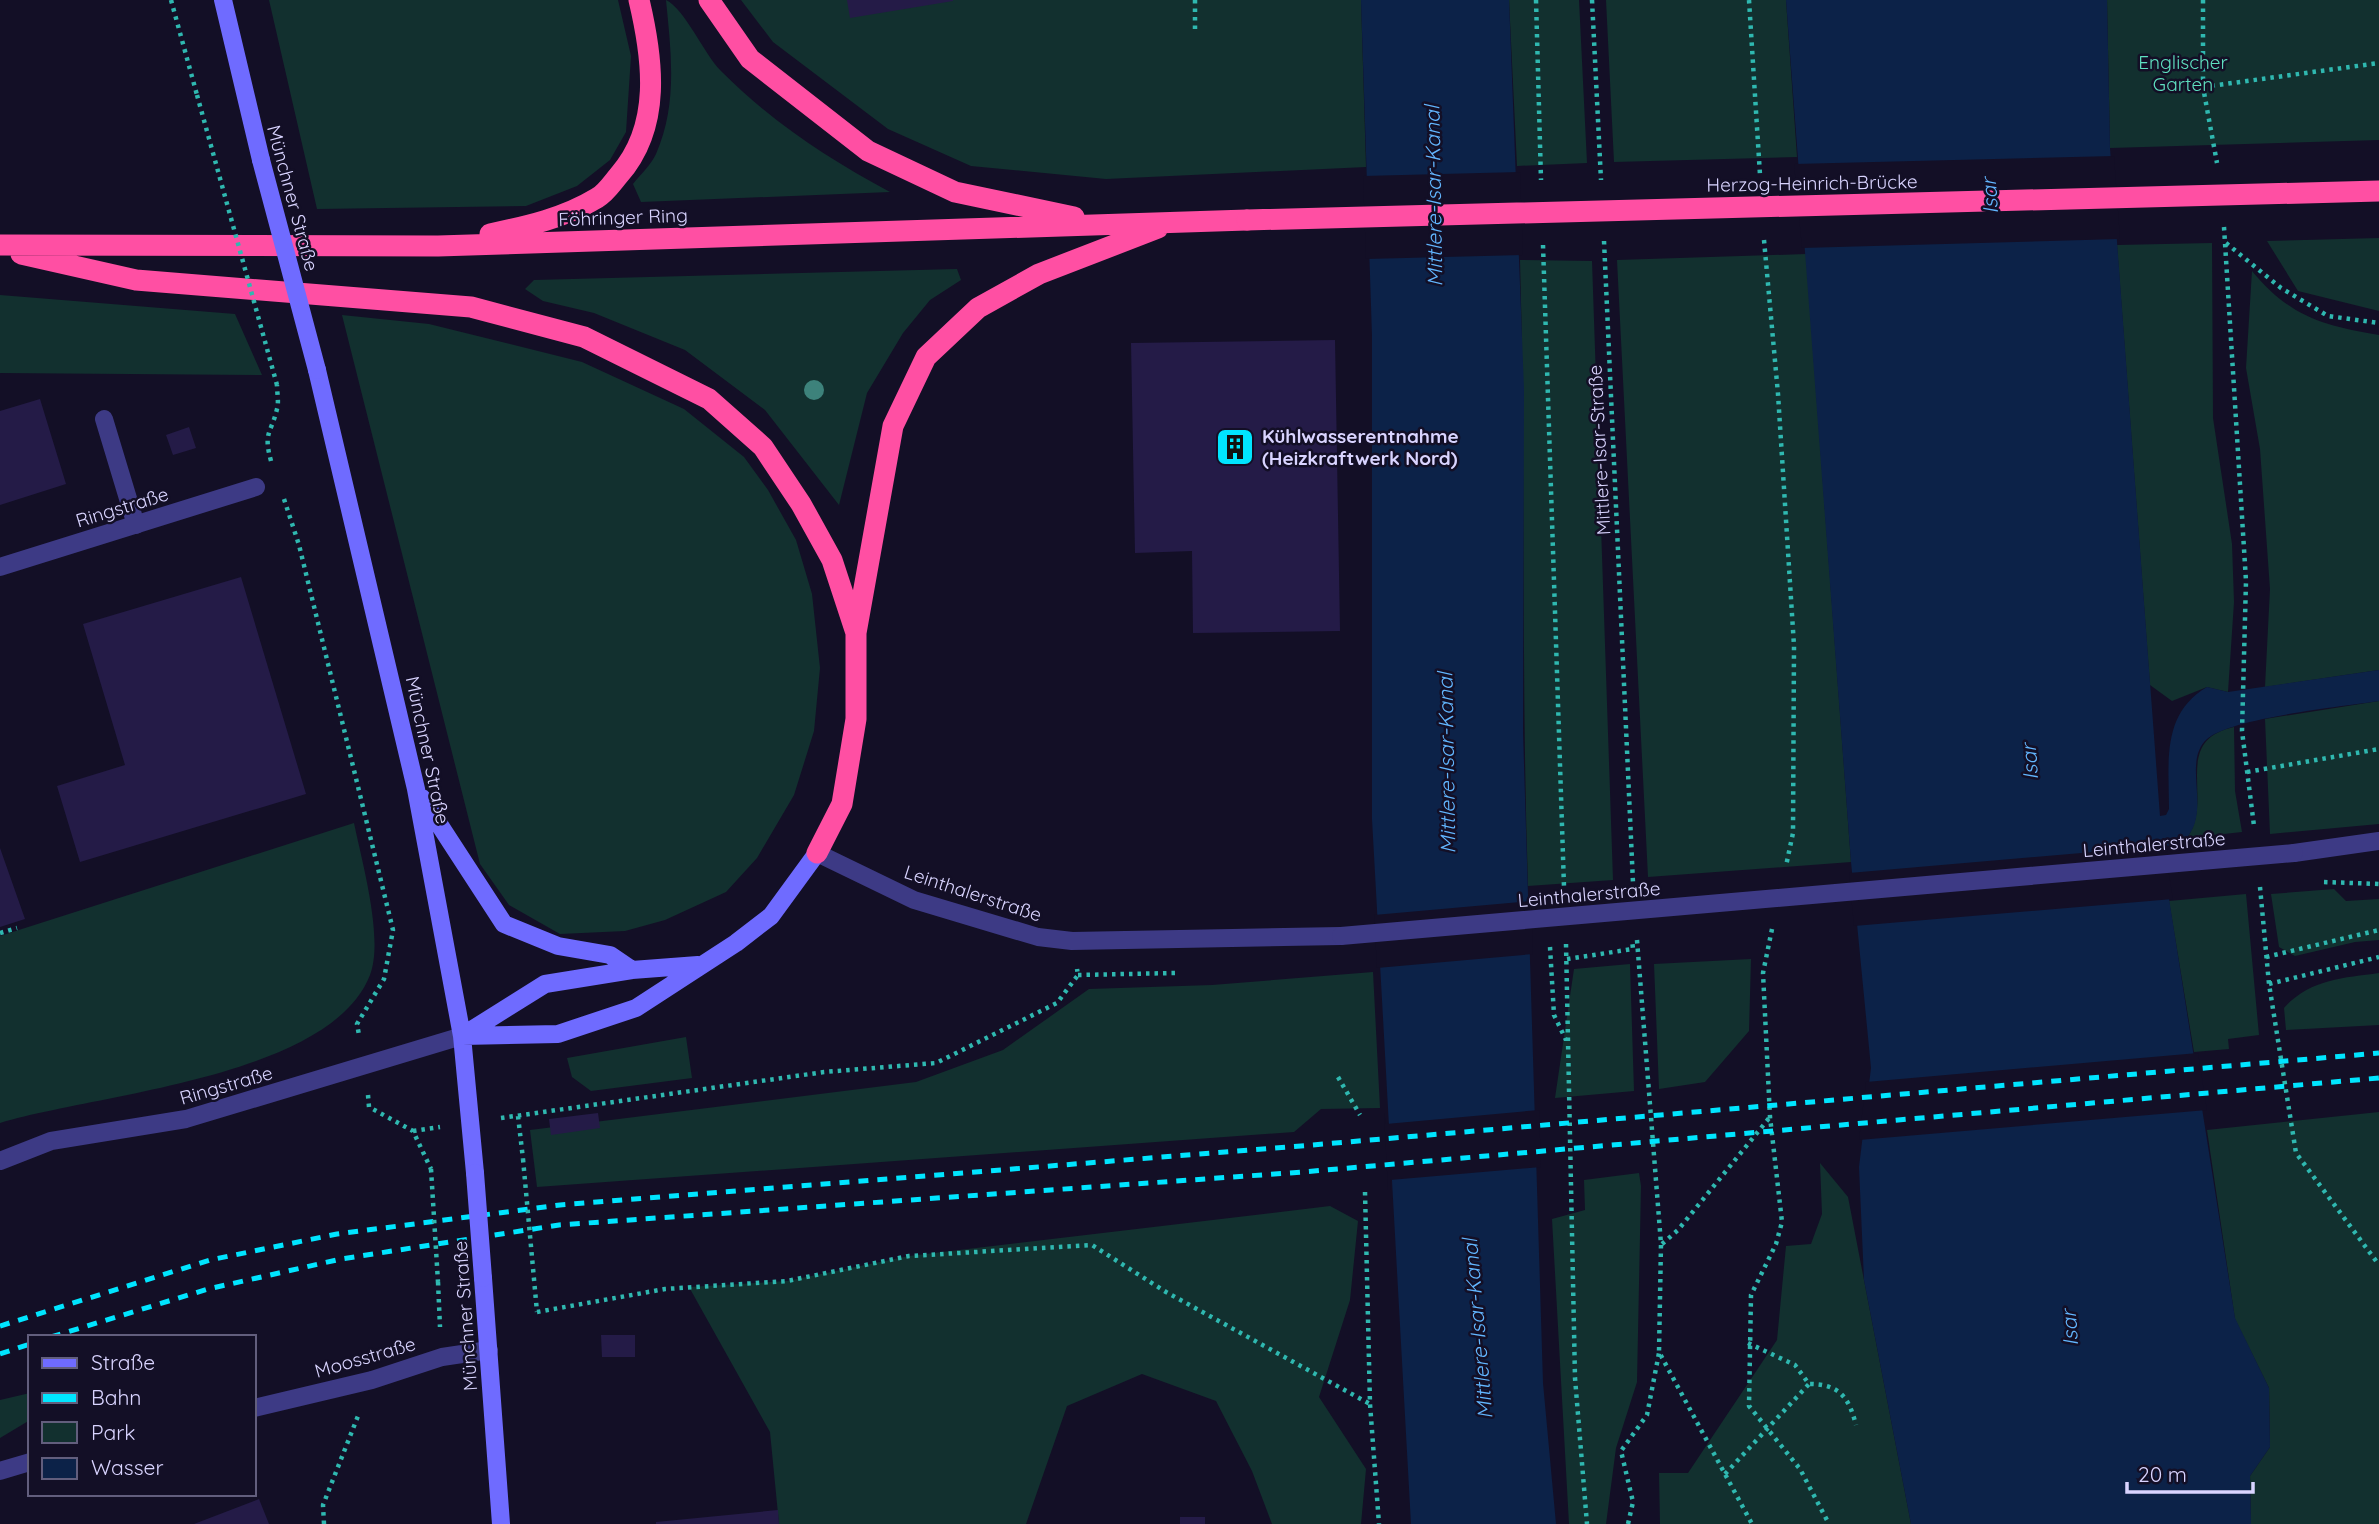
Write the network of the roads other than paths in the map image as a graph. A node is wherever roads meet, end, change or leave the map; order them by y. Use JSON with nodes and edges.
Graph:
{"nodes":[{"id":1,"x":223,"y":0,"type":"edge"},
{"id":2,"x":639,"y":0,"type":"edge"},
{"id":3,"x":709,"y":0,"type":"edge"},
{"id":4,"x":2379,"y":191,"type":"edge"},
{"id":5,"x":1247,"y":219,"type":"joint"},
{"id":6,"x":1177,"y":221,"type":"junction"},
{"id":7,"x":1088,"y":225,"type":"junction"},
{"id":8,"x":438,"y":246,"type":"junction"},
{"id":9,"x":0,"y":247,"type":"edge"},
{"id":10,"x":104,"y":419,"type":"dead end"},
{"id":11,"x":257,"y":487,"type":"dead end"},
{"id":12,"x":136,"y":525,"type":"junction"},
{"id":13,"x":0,"y":567,"type":"edge"},
{"id":14,"x":856,"y":633,"type":"junction"},
{"id":15,"x":416,"y":789,"type":"junction"},
{"id":16,"x":2379,"y":841,"type":"edge"},
{"id":17,"x":817,"y":853,"type":"junction"},
{"id":18,"x":701,"y":965,"type":"junction"},
{"id":19,"x":632,"y":970,"type":"junction"},
{"id":20,"x":462,"y":1036,"type":"junction"},
{"id":21,"x":0,"y":1161,"type":"edge"},
{"id":22,"x":489,"y":1349,"type":"junction"},
{"id":23,"x":256,"y":1408,"type":"edge"},
{"id":24,"x":28,"y":1463,"type":"edge"},
{"id":25,"x":0,"y":1471,"type":"edge"},
{"id":26,"x":501,"y":1524,"type":"edge"}],
"edges":[{"from":1,"to":15,"type":"main road","name":"Münchner Straße","bridge":true},
{"from":2,"to":8,"type":"highway"},
{"from":3,"to":7,"type":"highway"},
{"from":4,"to":5,"type":"highway","name":"Herzog-Heinrich-Brücke","bridge":true},
{"from":5,"to":6,"type":"highway","name":"Föhringer Ring"},
{"from":6,"to":7,"type":"highway","name":"Föhringer Ring"},
{"from":6,"to":14,"type":"highway"},
{"from":7,"to":8,"type":"highway","name":"Föhringer Ring"},
{"from":8,"to":9,"type":"highway","name":"Föhringer Ring"},
{"from":9,"to":14,"type":"highway"},
{"from":10,"to":12,"type":"street"},
{"from":11,"to":12,"type":"street","name":"Ringstraße"},
{"from":12,"to":13,"type":"street","name":"Ringstraße"},
{"from":14,"to":17,"type":"highway"},
{"from":15,"to":19,"type":"main road"},
{"from":15,"to":20,"type":"main road","name":"Münchner Straße"},
{"from":16,"to":17,"type":"street","name":"Leinthalerstraße","bridge":true},
{"from":17,"to":18,"type":"main road"},
{"from":18,"to":19,"type":"main road"},
{"from":18,"to":20,"type":"main road"},
{"from":19,"to":20,"type":"main road"},
{"from":20,"to":21,"type":"street","name":"Ringstraße"},
{"from":20,"to":22,"type":"main road","name":"Münchner Straße","bridge":true},
{"from":22,"to":23,"type":"street","name":"Moosstraße"},
{"from":22,"to":26,"type":"main road","name":"Münchner Straße"},
{"from":24,"to":25,"type":"street"}]}
